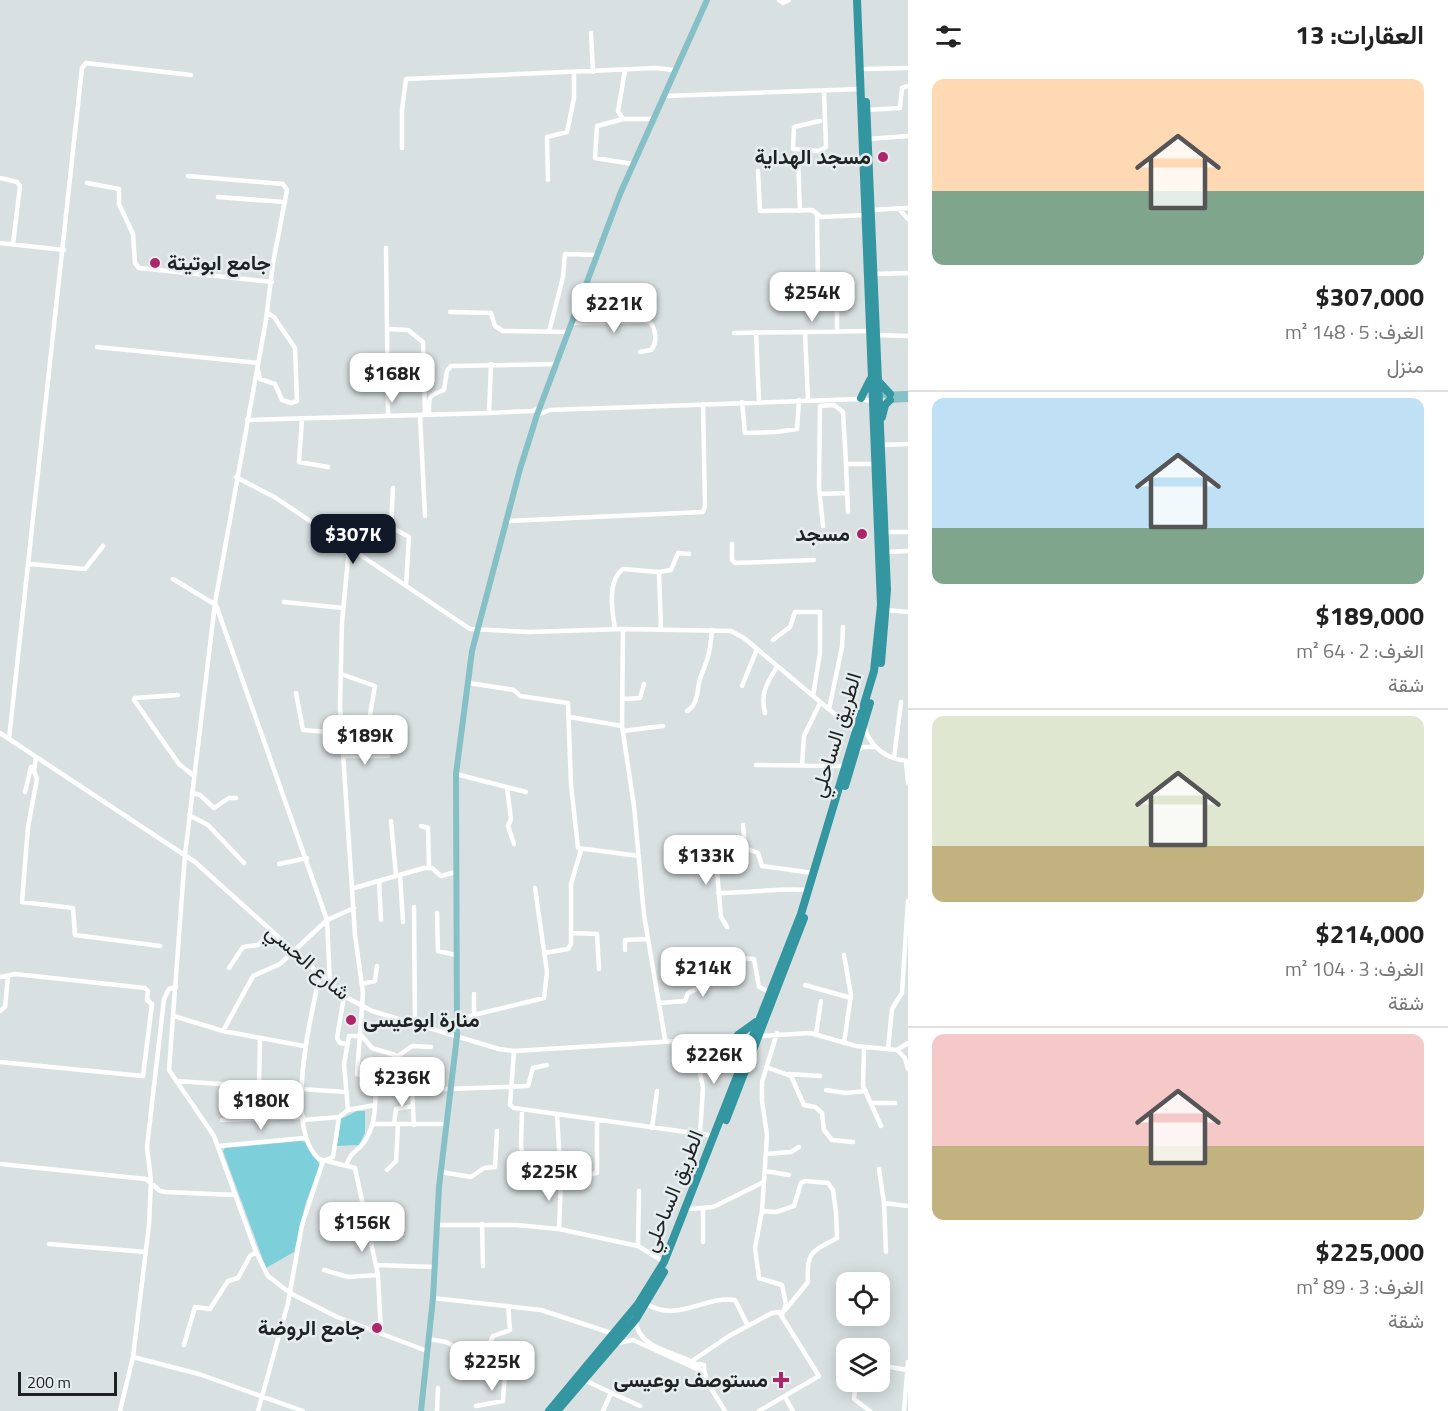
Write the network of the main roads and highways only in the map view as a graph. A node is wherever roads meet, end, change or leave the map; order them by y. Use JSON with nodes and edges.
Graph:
{"nodes":[{"id":1,"x":707,"y":0,"type":"edge"},
{"id":2,"x":857,"y":0,"type":"edge"},
{"id":3,"x":862,"y":0,"type":"edge"},
{"id":4,"x":869,"y":213,"type":"junction"},
{"id":5,"x":873,"y":333,"type":"junction"},
{"id":6,"x":874,"y":378,"type":"junction"},
{"id":7,"x":908,"y":394,"type":"edge"},
{"id":8,"x":890,"y":397,"type":"junction"},
{"id":9,"x":875,"y":398,"type":"junction"},
{"id":10,"x":908,"y":399,"type":"edge"},
{"id":11,"x":873,"y":416,"type":"junction"},
{"id":12,"x":879,"y":424,"type":"junction"},
{"id":13,"x":758,"y":1020,"type":"junction"},
{"id":14,"x":757,"y":1034,"type":"junction"},
{"id":15,"x":747,"y":1049,"type":"junction"},
{"id":16,"x":421,"y":1411,"type":"edge"},
{"id":17,"x":549,"y":1411,"type":"edge"},
{"id":18,"x":557,"y":1411,"type":"edge"}],
"edges":[{"from":1,"to":16,"type":"main road"},
{"from":2,"to":4,"type":"highway","name":"الطريق الساحلي"},
{"from":3,"to":4,"type":"highway","name":"الطريق الساحلي"},
{"from":4,"to":5,"type":"highway","name":"الطريق الساحلي"},
{"from":4,"to":5,"type":"highway","name":"الطريق الساحلي"},
{"from":5,"to":6,"type":"highway","name":"الطريق الساحلي"},
{"from":6,"to":8,"type":"highway"},
{"from":6,"to":9,"type":"highway","name":"الطريق الساحلي"},
{"from":6,"to":11,"type":"highway"},
{"from":7,"to":8,"type":"main road"},
{"from":8,"to":9,"type":"main road"},
{"from":8,"to":10,"type":"main road"},
{"from":8,"to":12,"type":"highway"},
{"from":9,"to":11,"type":"highway","name":"الطريق الساحلي"},
{"from":9,"to":12,"type":"highway","name":"الطريق الساحلي"},
{"from":11,"to":13,"type":"highway","name":"الطريق الساحلي"},
{"from":12,"to":14,"type":"highway","name":"الطريق الساحلي"},
{"from":13,"to":14,"type":"highway","name":"الطريق الساحلي"},
{"from":13,"to":15,"type":"highway"},
{"from":14,"to":15,"type":"highway","name":"الطريق الساحلي"},
{"from":14,"to":18,"type":"highway","name":"الطريق الساحلي"},
{"from":15,"to":17,"type":"highway","name":"الطريق الساحلي"}]}
